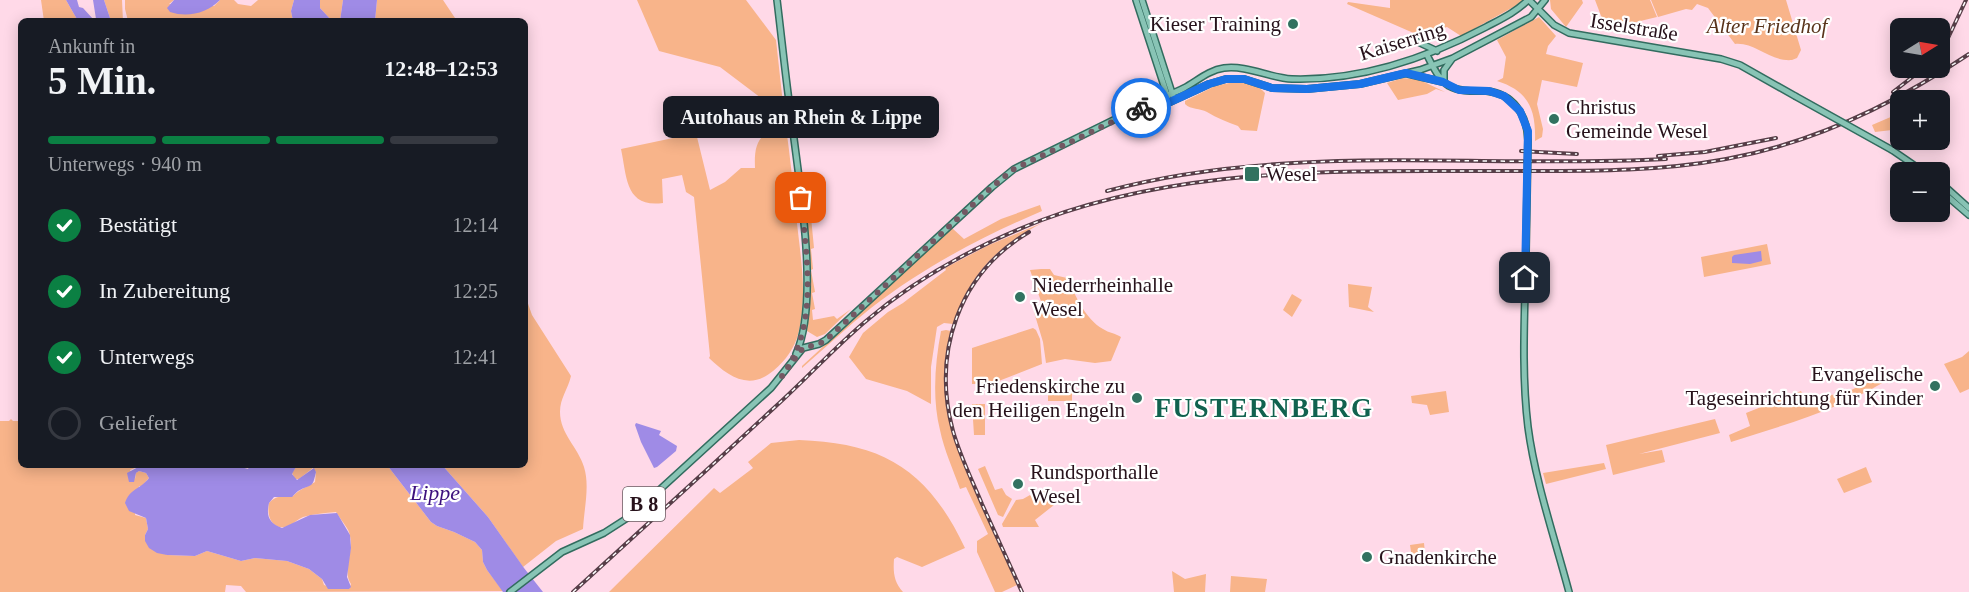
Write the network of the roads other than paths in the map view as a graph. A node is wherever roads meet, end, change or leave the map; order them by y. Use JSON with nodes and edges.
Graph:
{"nodes":[{"id":1,"x":777,"y":0,"type":"edge"},
{"id":2,"x":1139,"y":0,"type":"edge"},
{"id":3,"x":1528,"y":0,"type":"edge"},
{"id":4,"x":1545,"y":0,"type":"edge"},
{"id":5,"x":1539,"y":10,"type":"junction"},
{"id":6,"x":1418,"y":42,"type":"dead end"},
{"id":7,"x":1437,"y":51,"type":"junction"},
{"id":8,"x":1427,"y":55,"type":"junction"},
{"id":9,"x":1453,"y":58,"type":"junction"},
{"id":10,"x":1433,"y":66,"type":"junction"},
{"id":11,"x":1406,"y":73,"type":"junction"},
{"id":12,"x":1275,"y":77,"type":"junction"},
{"id":13,"x":1443,"y":82,"type":"junction"},
{"id":14,"x":1272,"y":88,"type":"junction"},
{"id":15,"x":1171,"y":98,"type":"junction"},
{"id":16,"x":1909,"y":162,"type":"edge"},
{"id":17,"x":1950,"y":191,"type":"edge"},
{"id":18,"x":1950,"y":199,"type":"edge"},
{"id":19,"x":1969,"y":208,"type":"edge"},
{"id":20,"x":1969,"y":215,"type":"edge"},
{"id":21,"x":802,"y":338,"type":"junction"},
{"id":22,"x":817,"y":344,"type":"junction"},
{"id":23,"x":782,"y":376,"type":"junction"},
{"id":24,"x":510,"y":592,"type":"edge"},
{"id":25,"x":1569,"y":592,"type":"edge"}],
"edges":[{"from":1,"to":21,"type":"main road","number":"B 8"},
{"from":2,"to":15,"type":"main road"},
{"from":3,"to":5,"type":"main road","name":"Isselstraße"},
{"from":3,"to":7,"type":"main road","name":"Kaiserring"},
{"from":4,"to":5,"type":"main road"},
{"from":5,"to":9,"type":"main road","name":"Kaiserring"},
{"from":5,"to":16,"type":"main road","name":"Isselstraße","bridge":true},
{"from":6,"to":7,"type":"main road"},
{"from":7,"to":8,"type":"main road","name":"Kaiserring"},
{"from":8,"to":10,"type":"main road"},
{"from":8,"to":12,"type":"main road","name":"Kaiserring"},
{"from":9,"to":10,"type":"main road","name":"Kaiserring"},
{"from":9,"to":13,"type":"main road"},
{"from":10,"to":11,"type":"main road","name":"Kaiserring"},
{"from":10,"to":13,"type":"main road"},
{"from":11,"to":13,"type":"main road"},
{"from":11,"to":14,"type":"main road","name":"Kaiserring"},
{"from":12,"to":14,"type":"main road"},
{"from":12,"to":15,"type":"main road","name":"Kaiserring"},
{"from":13,"to":25,"type":"main road","bridge":true},
{"from":14,"to":15,"type":"main road","name":"Kaiserring"},
{"from":15,"to":22,"type":"main road"},
{"from":17,"to":19,"type":"main road"},
{"from":18,"to":20,"type":"main road"},
{"from":21,"to":22,"type":"main road"},
{"from":21,"to":23,"type":"main road","number":"B 8"},
{"from":22,"to":23,"type":"main road"},
{"from":23,"to":24,"type":"main road","number":"B 8"}]}
